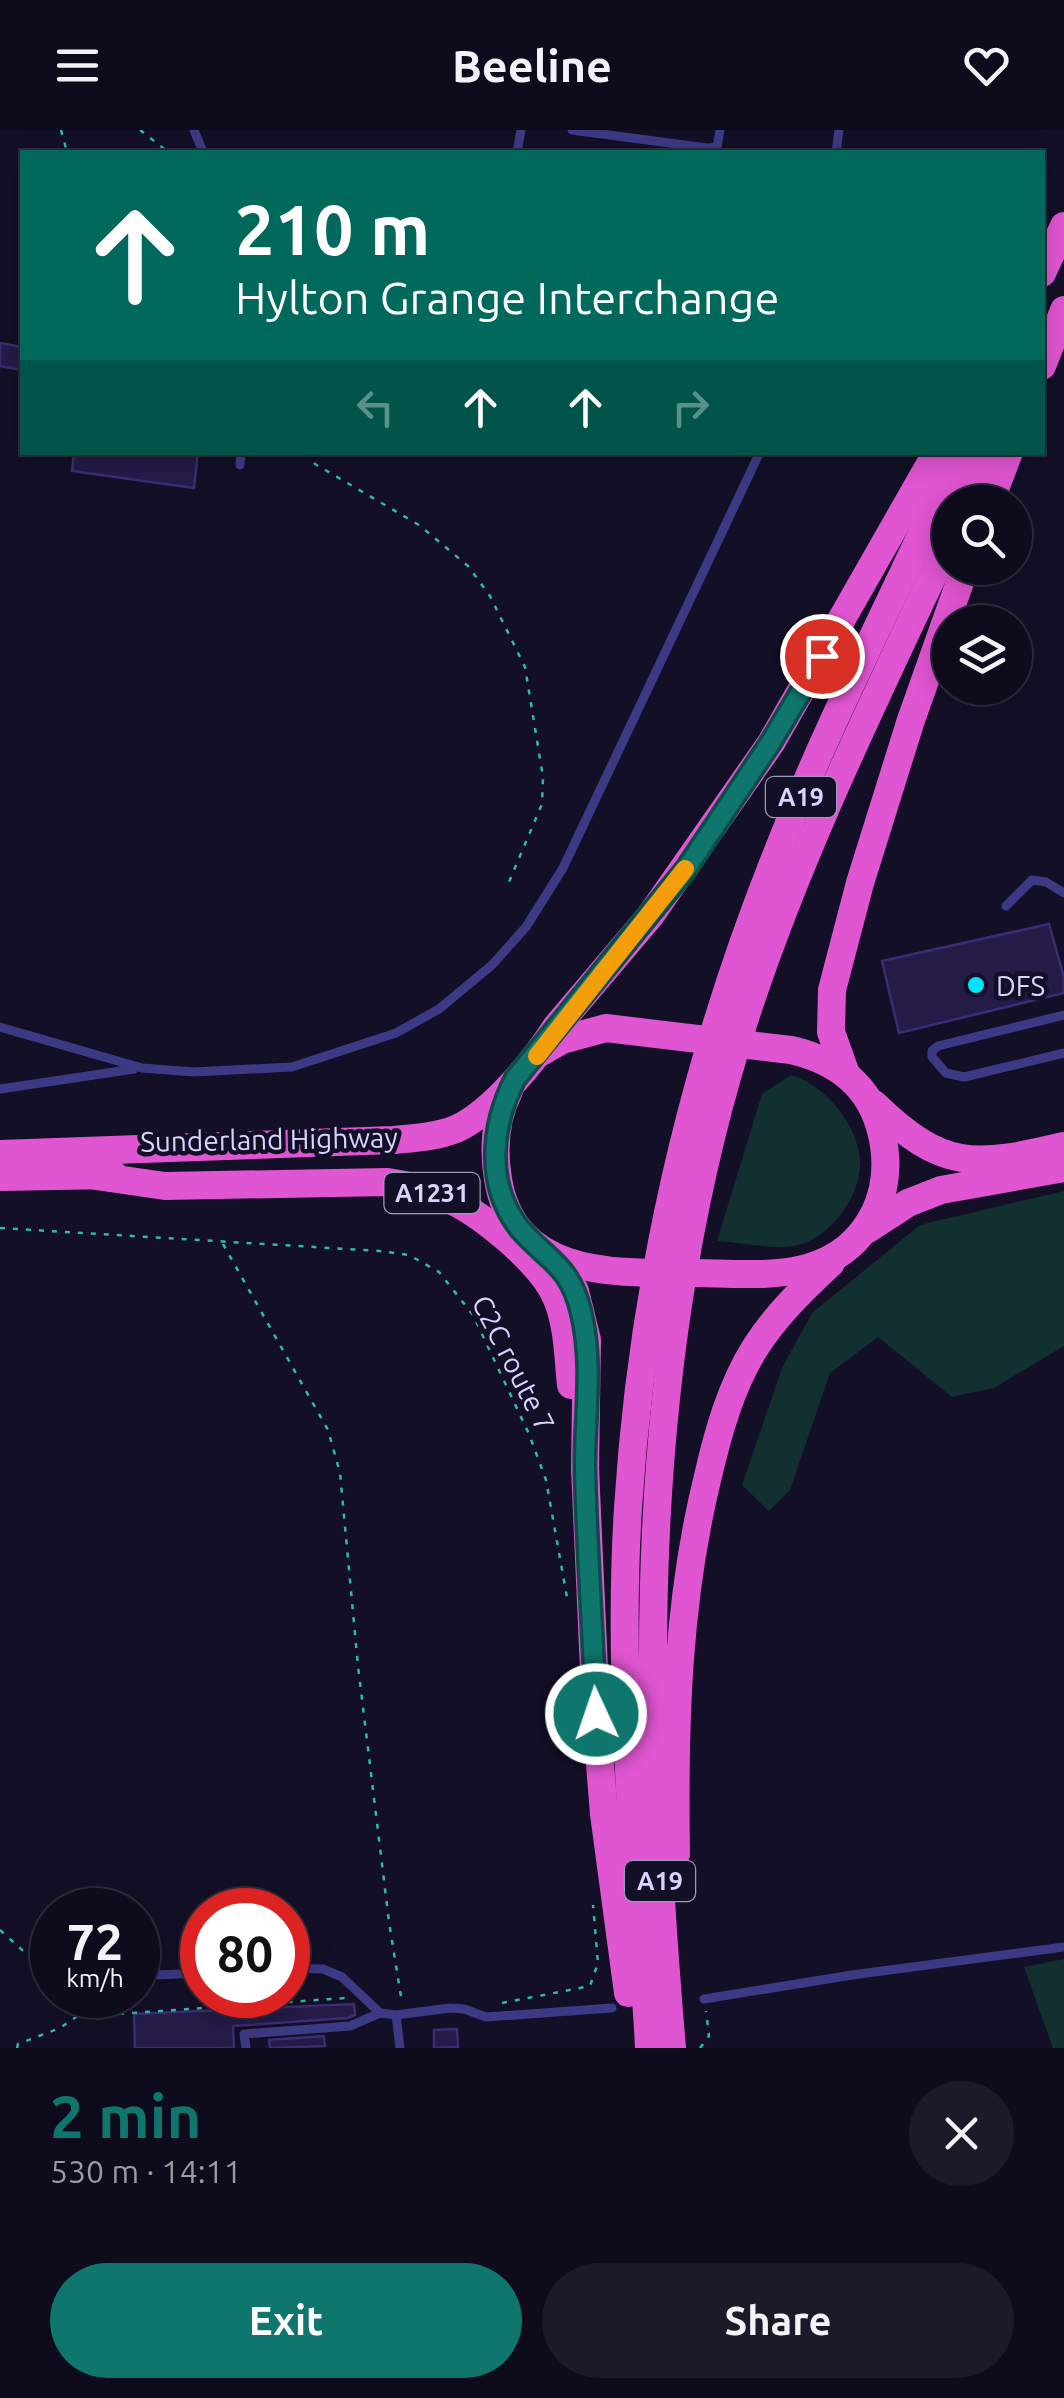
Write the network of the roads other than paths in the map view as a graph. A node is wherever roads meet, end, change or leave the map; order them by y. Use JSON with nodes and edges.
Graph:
{"nodes":[{"id":1,"x":572,"y":130,"type":"edge"},
{"id":2,"x":720,"y":130,"type":"edge"},
{"id":3,"x":1064,"y":225,"type":"edge"},
{"id":4,"x":1045,"y":259,"type":"edge"},
{"id":5,"x":1045,"y":266,"type":"edge"},
{"id":6,"x":1064,"y":297,"type":"edge"},
{"id":7,"x":1064,"y":310,"type":"edge"},
{"id":8,"x":1045,"y":336,"type":"edge"},
{"id":9,"x":1045,"y":358,"type":"edge"},
{"id":10,"x":241,"y":455,"type":"edge"},
{"id":11,"x":759,"y":455,"type":"edge"},
{"id":12,"x":936,"y":455,"type":"edge"},
{"id":13,"x":959,"y":455,"type":"edge"},
{"id":14,"x":989,"y":455,"type":"edge"},
{"id":15,"x":1009,"y":455,"type":"edge"},
{"id":16,"x":240,"y":465,"type":"dead end"},
{"id":17,"x":975,"y":485,"type":"edge"},
{"id":18,"x":997,"y":485,"type":"edge"},
{"id":19,"x":932,"y":578,"type":"edge"},
{"id":20,"x":960,"y":585,"type":"edge"},
{"id":21,"x":1064,"y":893,"type":"edge"},
{"id":22,"x":1006,"y":906,"type":"dead end"},
{"id":23,"x":1064,"y":1016,"type":"edge"},
{"id":24,"x":0,"y":1026,"type":"edge"},
{"id":25,"x":540,"y":1053,"type":"junction"},
{"id":26,"x":1064,"y":1053,"type":"edge"},
{"id":27,"x":142,"y":1068,"type":"junction"},
{"id":28,"x":846,"y":1074,"type":"junction"},
{"id":29,"x":515,"y":1079,"type":"junction"},
{"id":30,"x":0,"y":1089,"type":"edge"},
{"id":31,"x":866,"y":1096,"type":"junction"},
{"id":32,"x":1064,"y":1146,"type":"edge"},
{"id":33,"x":0,"y":1154,"type":"edge"},
{"id":34,"x":1064,"y":1168,"type":"edge"},
{"id":35,"x":96,"y":1176,"type":"junction"},
{"id":36,"x":0,"y":1178,"type":"edge"},
{"id":37,"x":522,"y":1231,"type":"junction"},
{"id":38,"x":863,"y":1233,"type":"junction"},
{"id":39,"x":550,"y":1255,"type":"junction"},
{"id":40,"x":836,"y":1258,"type":"junction"},
{"id":41,"x":585,"y":1468,"type":"junction"},
{"id":42,"x":1064,"y":1947,"type":"edge"},
{"id":43,"x":310,"y":1969,"type":"edge"},
{"id":44,"x":704,"y":1999,"type":"road end"},
{"id":45,"x":612,"y":2008,"type":"dead end"},
{"id":46,"x":380,"y":2013,"type":"junction"},
{"id":47,"x":400,"y":2014,"type":"junction"},
{"id":48,"x":246,"y":2048,"type":"edge"},
{"id":49,"x":400,"y":2048,"type":"edge"},
{"id":50,"x":639,"y":2048,"type":"edge"},
{"id":51,"x":650,"y":2048,"type":"edge"},
{"id":52,"x":672,"y":2048,"type":"edge"},
{"id":53,"x":686,"y":2048,"type":"edge"}],
"edges":[{"from":1,"to":2,"type":"lane"},
{"from":3,"to":4,"type":"highway"},
{"from":3,"to":5,"type":"highway"},
{"from":6,"to":8,"type":"highway"},
{"from":7,"to":9,"type":"highway"},
{"from":10,"to":16,"type":"lane"},
{"from":11,"to":27,"type":"lane"},
{"from":12,"to":25,"type":"highway","number":"A19"},
{"from":13,"to":51,"type":"highway","number":"A19"},
{"from":14,"to":17,"type":"highway"},
{"from":15,"to":18,"type":"highway"},
{"from":19,"to":52,"type":"highway","number":"A19"},
{"from":20,"to":28,"type":"highway","number":"A1231"},
{"from":21,"to":22,"type":"lane"},
{"from":23,"to":26,"type":"lane"},
{"from":24,"to":27,"type":"lane"},
{"from":25,"to":28,"type":"highway","number":"A1231"},
{"from":25,"to":29,"type":"highway","number":"A1231"},
{"from":27,"to":30,"type":"lane"},
{"from":28,"to":31,"type":"highway","number":"A1231"},
{"from":29,"to":33,"type":"highway","name":"Sunderland Highway","number":"A1231"},
{"from":29,"to":37,"type":"highway","number":"A1231"},
{"from":31,"to":32,"type":"highway","number":"A1231"},
{"from":31,"to":38,"type":"highway","number":"A1231"},
{"from":34,"to":38,"type":"highway","number":"A1231"},
{"from":35,"to":36,"type":"highway","name":"Sunderland Highway","number":"A1231"},
{"from":35,"to":37,"type":"highway","name":"Sunderland Highway","number":"A1231"},
{"from":35,"to":41,"type":"highway","number":"A1231"},
{"from":37,"to":39,"type":"highway","number":"A1231"},
{"from":38,"to":40,"type":"highway","number":"A1231"},
{"from":39,"to":40,"type":"highway","number":"A1231"},
{"from":39,"to":41,"type":"highway","number":"A1231"},
{"from":40,"to":53,"type":"highway","number":"A19"},
{"from":41,"to":50,"type":"highway","number":"A1231"},
{"from":42,"to":44,"type":"lane"},
{"from":43,"to":46,"type":"lane"},
{"from":45,"to":47,"type":"lane"},
{"from":46,"to":47,"type":"lane"},
{"from":46,"to":48,"type":"lane"},
{"from":47,"to":49,"type":"lane"}]}
